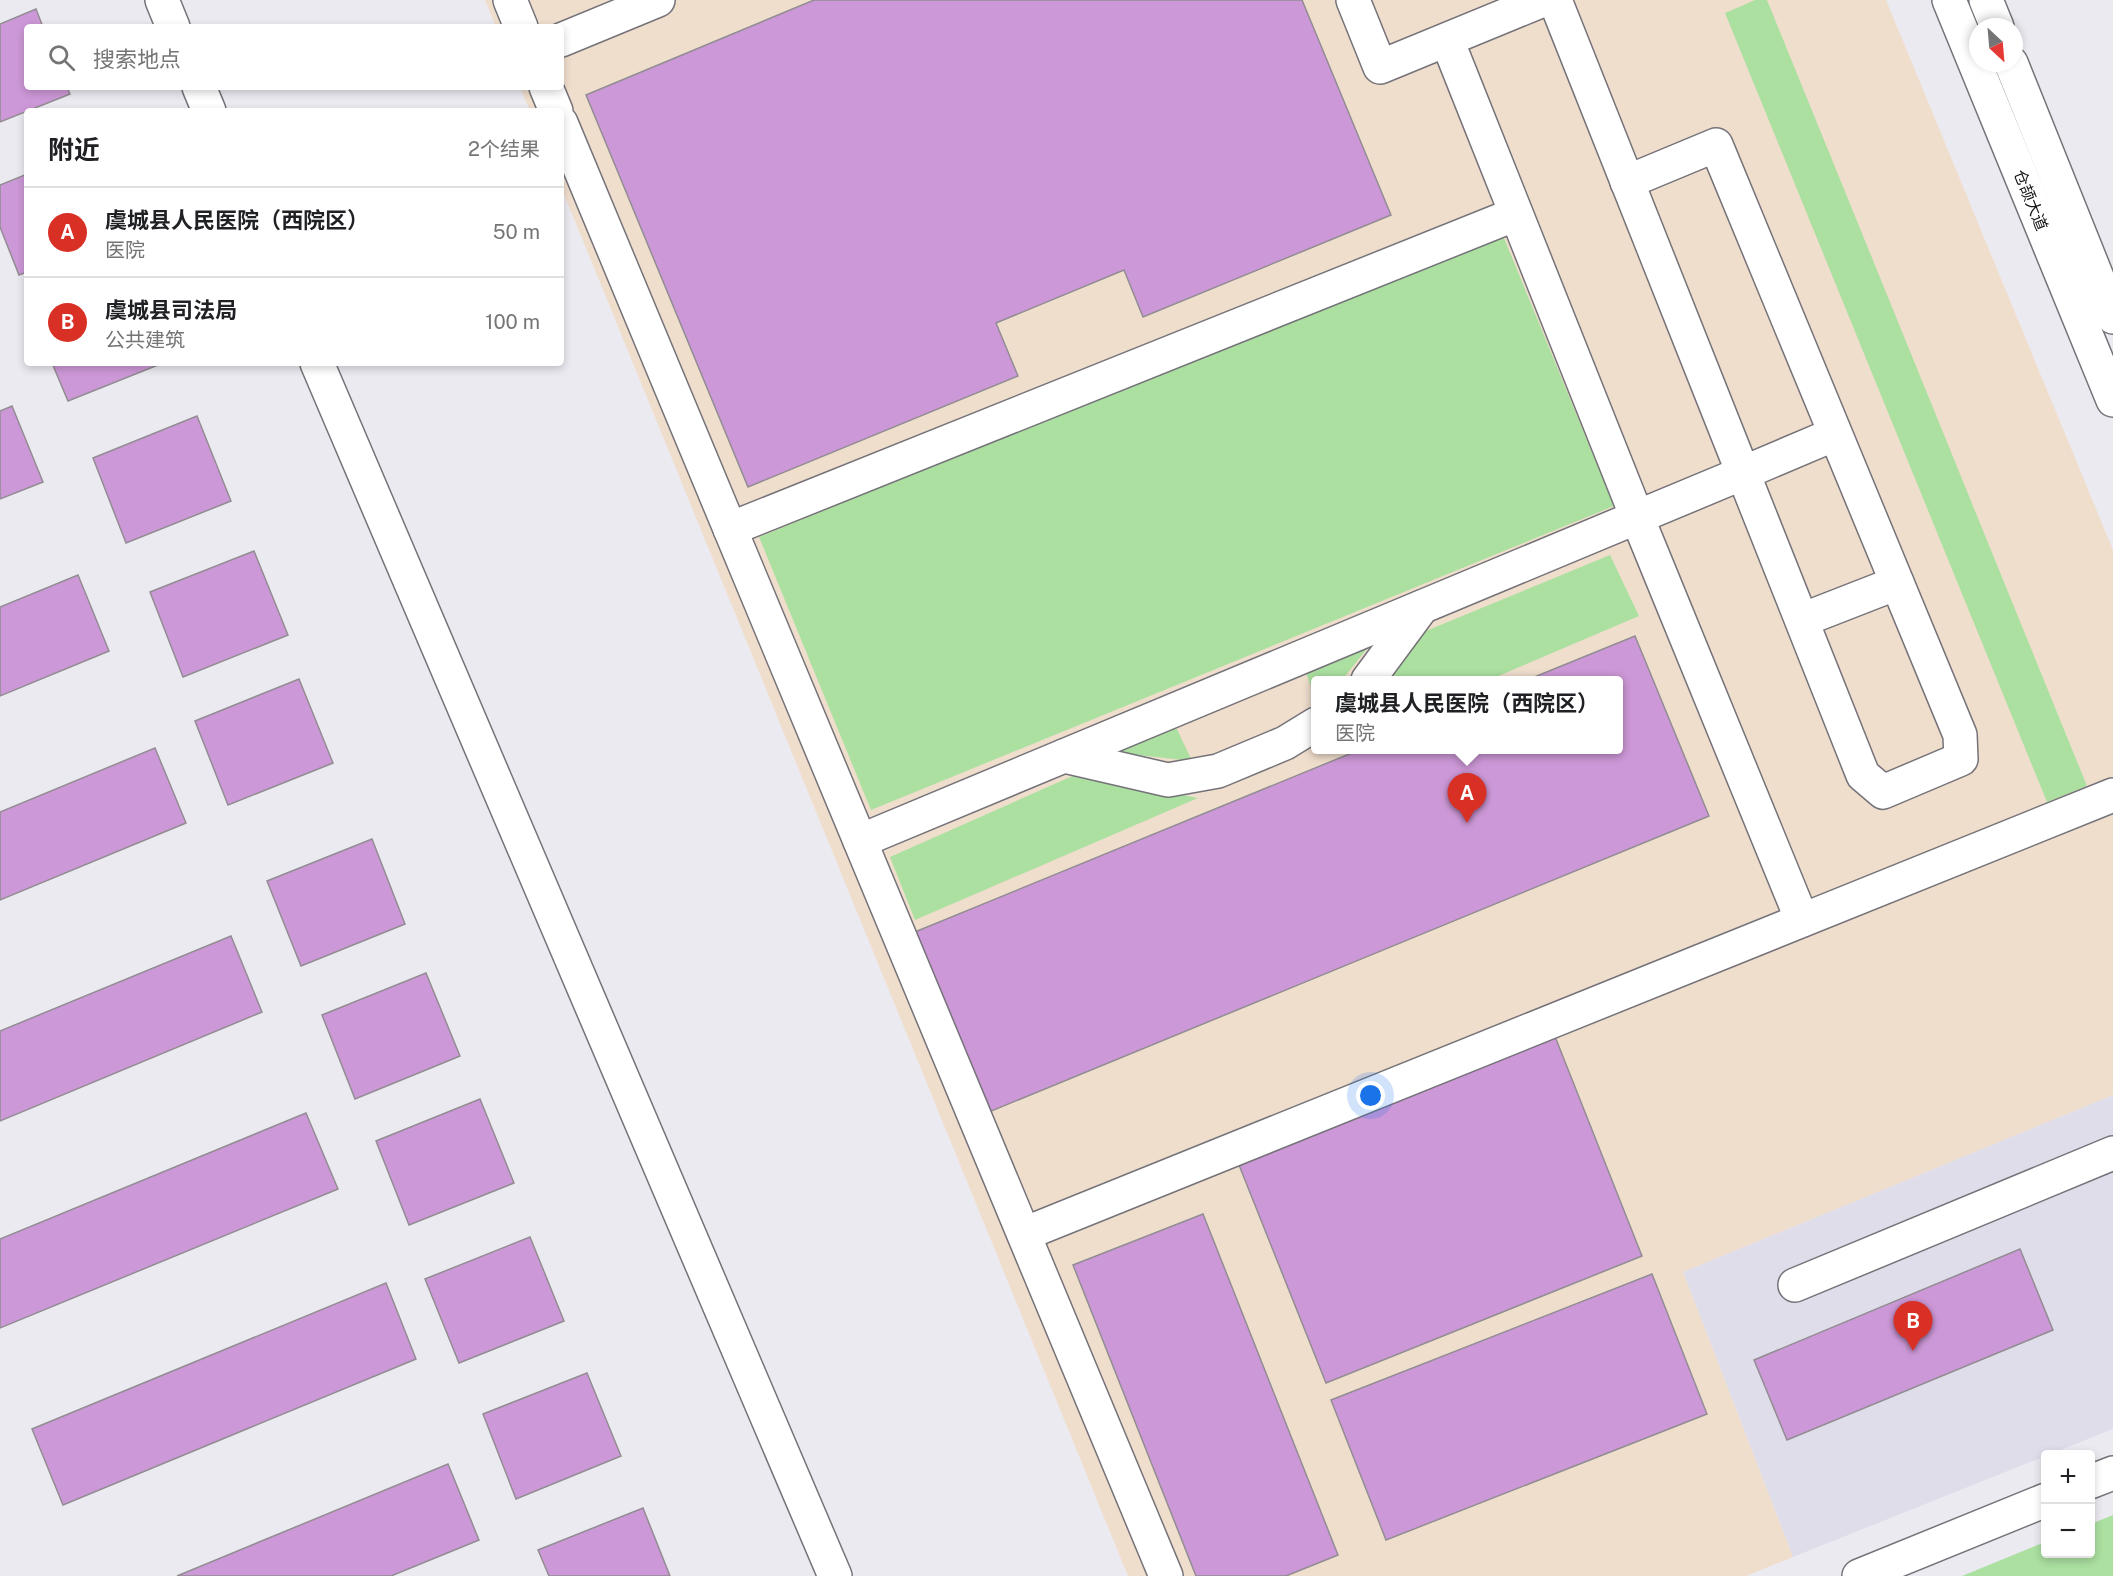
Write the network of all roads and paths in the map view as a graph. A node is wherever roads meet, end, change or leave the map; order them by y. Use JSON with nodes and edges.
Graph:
{"nodes":[{"id":1,"x":162,"y":0,"type":"edge"},
{"id":2,"x":510,"y":0,"type":"edge"},
{"id":3,"x":658,"y":0,"type":"edge"},
{"id":4,"x":1353,"y":0,"type":"edge"},
{"id":5,"x":1543,"y":0,"type":"edge"},
{"id":6,"x":1555,"y":0,"type":"edge"},
{"id":7,"x":1949,"y":0,"type":"edge"},
{"id":8,"x":1986,"y":0,"type":"edge"},
{"id":9,"x":1993,"y":18,"type":"edge"},
{"id":10,"x":172,"y":24,"type":"edge"},
{"id":11,"x":520,"y":24,"type":"edge"},
{"id":12,"x":564,"y":39,"type":"edge"},
{"id":13,"x":1447,"y":40,"type":"junction"},
{"id":14,"x":2015,"y":72,"type":"edge"},
{"id":15,"x":200,"y":90,"type":"edge"},
{"id":16,"x":547,"y":90,"type":"edge"},
{"id":17,"x":208,"y":108,"type":"edge"},
{"id":18,"x":555,"y":108,"type":"edge"},
{"id":19,"x":564,"y":130,"type":"edge"},
{"id":20,"x":1627,"y":182,"type":"junction"},
{"id":21,"x":1516,"y":214,"type":"junction"},
{"id":22,"x":2113,"y":317,"type":"edge"},
{"id":23,"x":318,"y":366,"type":"edge"},
{"id":24,"x":2113,"y":400,"type":"edge"},
{"id":25,"x":1835,"y":434,"type":"junction"},
{"id":26,"x":1743,"y":472,"type":"junction"},
{"id":27,"x":1637,"y":517,"type":"junction"},
{"id":28,"x":730,"y":529,"type":"junction"},
{"id":29,"x":1897,"y":583,"type":"junction"},
{"id":30,"x":1423,"y":606,"type":"junction"},
{"id":31,"x":1802,"y":620,"type":"junction"},
{"id":32,"x":1372,"y":676,"type":"edge"},
{"id":33,"x":1311,"y":727,"type":"edge"},
{"id":34,"x":1064,"y":756,"type":"junction"},
{"id":35,"x":2113,"y":795,"type":"edge"},
{"id":36,"x":860,"y":841,"type":"junction"},
{"id":37,"x":1803,"y":920,"type":"junction"},
{"id":38,"x":2113,"y":1153,"type":"edge"},
{"id":39,"x":1024,"y":1234,"type":"junction"},
{"id":40,"x":1795,"y":1285,"type":"dead end"},
{"id":41,"x":2113,"y":1473,"type":"edge"},
{"id":42,"x":2095,"y":1480,"type":"edge"},
{"id":43,"x":2041,"y":1502,"type":"edge"},
{"id":44,"x":835,"y":1576,"type":"edge"},
{"id":45,"x":1166,"y":1576,"type":"edge"},
{"id":46,"x":1860,"y":1576,"type":"edge"}],
"edges":[{"from":1,"to":10,"type":"street"},
{"from":2,"to":11,"type":"street"},
{"from":3,"to":12,"type":"street"},
{"from":4,"to":13,"type":"street"},
{"from":5,"to":13,"type":"street"},
{"from":6,"to":20,"type":"street"},
{"from":7,"to":24,"type":"street","name":"仓颉大道"},
{"from":8,"to":9,"type":"street"},
{"from":13,"to":21,"type":"street"},
{"from":14,"to":22,"type":"street","name":"仓颉大道"},
{"from":15,"to":17,"type":"street"},
{"from":16,"to":18,"type":"street"},
{"from":19,"to":28,"type":"street"},
{"from":20,"to":25,"type":"street"},
{"from":20,"to":26,"type":"street"},
{"from":21,"to":27,"type":"street"},
{"from":21,"to":28,"type":"street"},
{"from":23,"to":44,"type":"street"},
{"from":25,"to":26,"type":"street"},
{"from":25,"to":29,"type":"street"},
{"from":26,"to":27,"type":"street"},
{"from":26,"to":31,"type":"street"},
{"from":27,"to":30,"type":"street"},
{"from":27,"to":37,"type":"street"},
{"from":28,"to":36,"type":"street"},
{"from":29,"to":31,"type":"street"},
{"from":29,"to":31,"type":"street"},
{"from":30,"to":32,"type":"street"},
{"from":30,"to":34,"type":"street"},
{"from":33,"to":34,"type":"street"},
{"from":34,"to":36,"type":"street"},
{"from":35,"to":37,"type":"street"},
{"from":36,"to":39,"type":"street"},
{"from":37,"to":39,"type":"street"},
{"from":38,"to":40,"type":"street"},
{"from":39,"to":45,"type":"street"},
{"from":41,"to":42,"type":"street"},
{"from":43,"to":46,"type":"street"}]}
